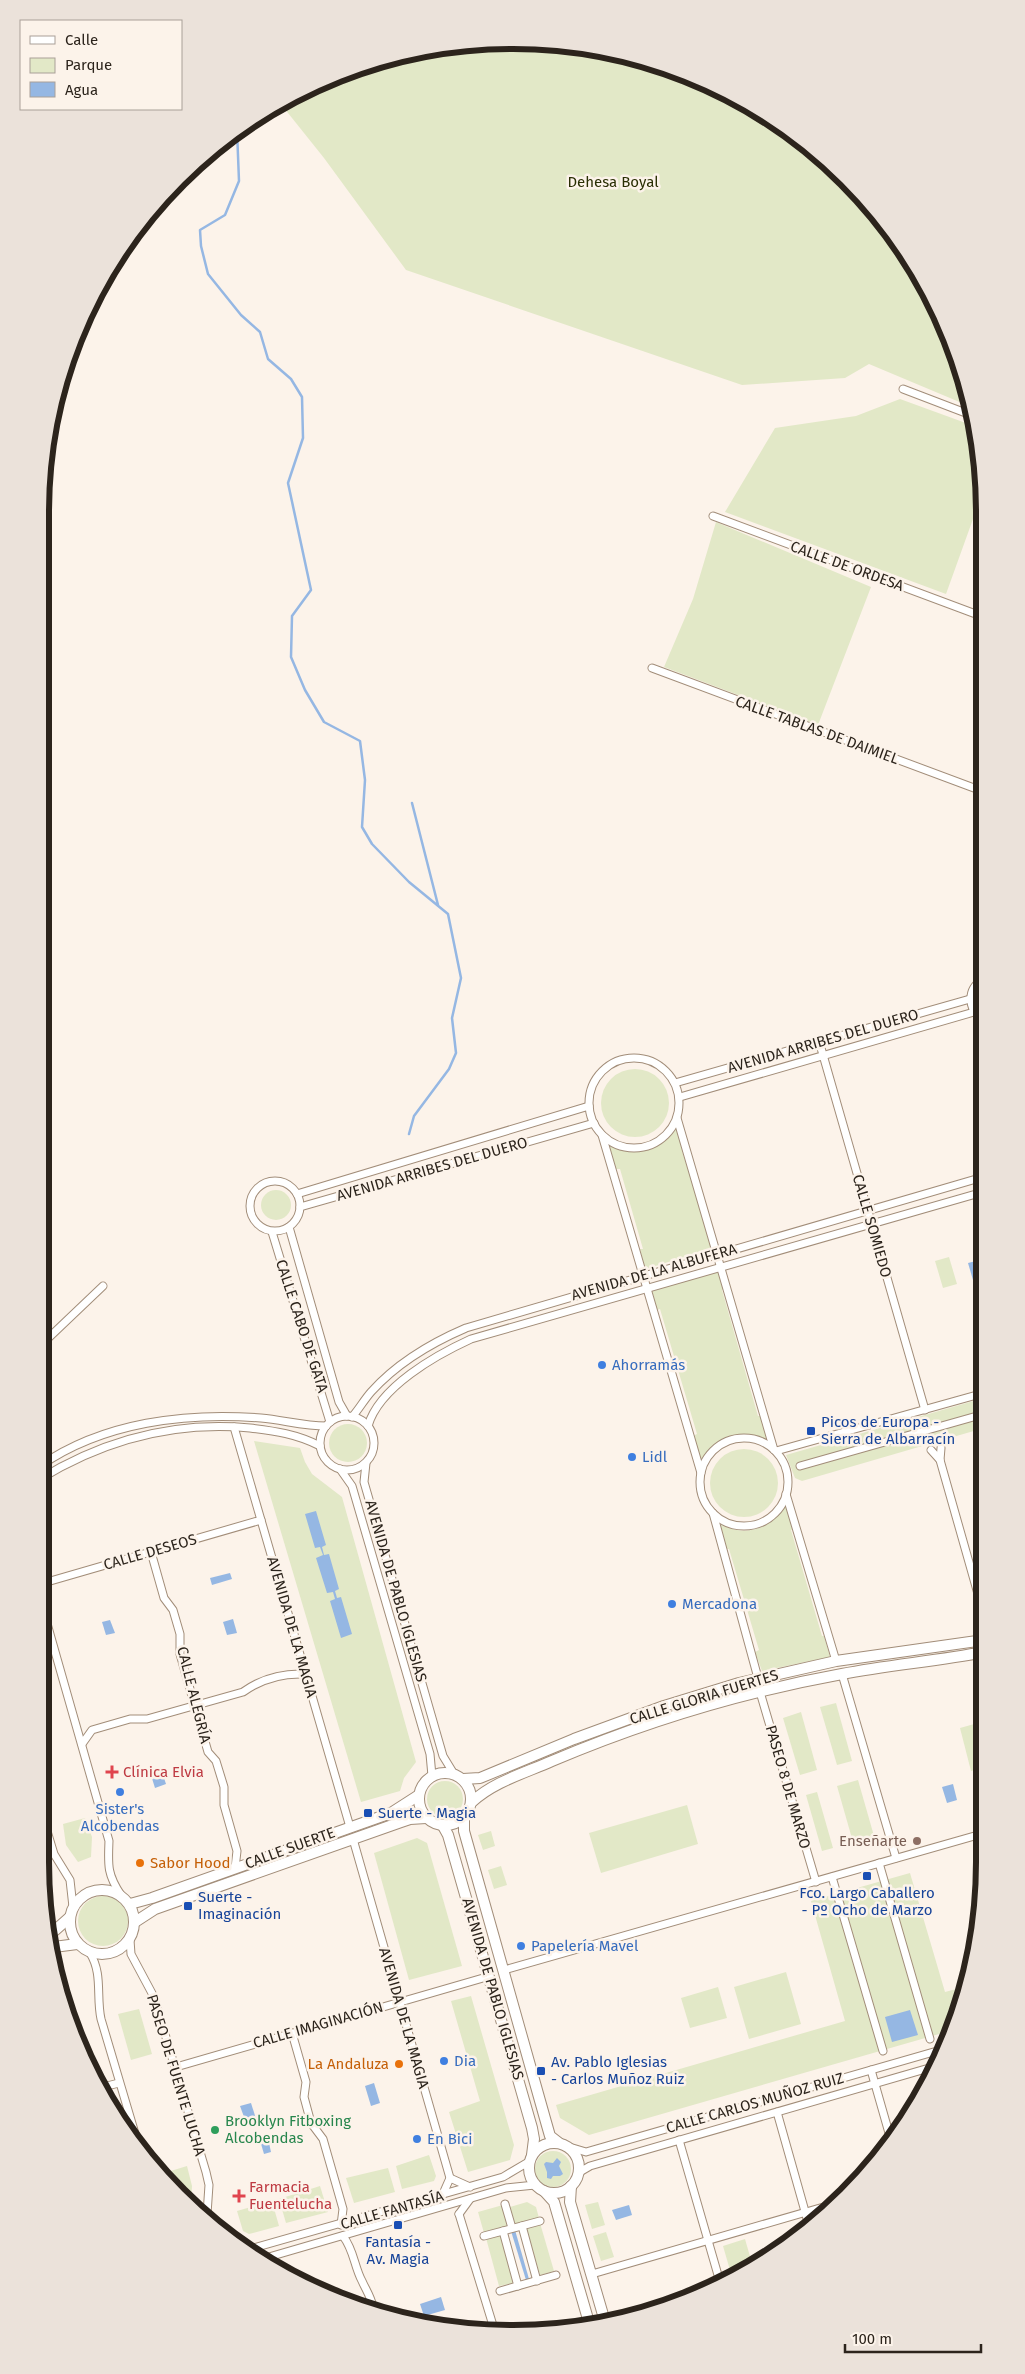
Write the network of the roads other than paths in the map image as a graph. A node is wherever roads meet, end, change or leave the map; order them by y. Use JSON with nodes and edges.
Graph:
{"nodes":[{"id":1,"x":903,"y":389,"type":"dead end"},
{"id":2,"x":965,"y":412,"type":"edge"},
{"id":3,"x":713,"y":516,"type":"dead end"},
{"id":4,"x":976,"y":614,"type":"edge"},
{"id":5,"x":652,"y":668,"type":"dead end"},
{"id":6,"x":976,"y":789,"type":"edge"},
{"id":7,"x":976,"y":985,"type":"edge"},
{"id":8,"x":970,"y":999,"type":"junction"},
{"id":9,"x":974,"y":1012,"type":"joint"},
{"id":10,"x":819,"y":1041,"type":"junction"},
{"id":11,"x":823,"y":1055,"type":"junction"},
{"id":12,"x":675,"y":1083,"type":"junction"},
{"id":13,"x":680,"y":1097,"type":"junction"},
{"id":14,"x":589,"y":1106,"type":"junction"},
{"id":15,"x":677,"y":1118,"type":"junction"},
{"id":16,"x":594,"y":1123,"type":"junction"},
{"id":17,"x":602,"y":1135,"type":"junction"},
{"id":18,"x":976,"y":1179,"type":"edge"},
{"id":19,"x":296,"y":1194,"type":"junction"},
{"id":20,"x":976,"y":1194,"type":"edge"},
{"id":21,"x":300,"y":1207,"type":"junction"},
{"id":22,"x":868,"y":1210,"type":"junction"},
{"id":23,"x":872,"y":1224,"type":"junction"},
{"id":24,"x":289,"y":1227,"type":"junction"},
{"id":25,"x":272,"y":1232,"type":"junction"},
{"id":26,"x":718,"y":1254,"type":"junction"},
{"id":27,"x":721,"y":1266,"type":"junction"},
{"id":28,"x":643,"y":1276,"type":"junction"},
{"id":29,"x":103,"y":1286,"type":"dead end"},
{"id":30,"x":647,"y":1288,"type":"junction"},
{"id":31,"x":49,"y":1337,"type":"edge"},
{"id":32,"x":976,"y":1395,"type":"edge"},
{"id":33,"x":925,"y":1410,"type":"junction"},
{"id":34,"x":350,"y":1416,"type":"junction"},
{"id":35,"x":976,"y":1416,"type":"edge"},
{"id":36,"x":328,"y":1424,"type":"junction"},
{"id":37,"x":368,"y":1426,"type":"junction"},
{"id":38,"x":234,"y":1427,"type":"junction"},
{"id":39,"x":320,"y":1446,"type":"junction"},
{"id":40,"x":941,"y":1448,"type":"dead end"},
{"id":41,"x":775,"y":1450,"type":"junction"},
{"id":42,"x":931,"y":1450,"type":"dead end"},
{"id":43,"x":940,"y":1460,"type":"junction"},
{"id":44,"x":49,"y":1461,"type":"edge"},
{"id":45,"x":366,"y":1463,"type":"junction"},
{"id":46,"x":800,"y":1466,"type":"dead end"},
{"id":47,"x":340,"y":1470,"type":"junction"},
{"id":48,"x":701,"y":1473,"type":"junction"},
{"id":49,"x":49,"y":1474,"type":"edge"},
{"id":50,"x":786,"y":1494,"type":"junction"},
{"id":51,"x":713,"y":1513,"type":"junction"},
{"id":52,"x":261,"y":1520,"type":"junction"},
{"id":53,"x":151,"y":1552,"type":"junction"},
{"id":54,"x":49,"y":1581,"type":"edge"},
{"id":55,"x":976,"y":1587,"type":"edge"},
{"id":56,"x":49,"y":1630,"type":"edge"},
{"id":57,"x":976,"y":1641,"type":"edge"},
{"id":58,"x":976,"y":1653,"type":"edge"},
{"id":59,"x":836,"y":1661,"type":"junction"},
{"id":60,"x":305,"y":1674,"type":"junction"},
{"id":61,"x":842,"y":1674,"type":"junction"},
{"id":62,"x":758,"y":1678,"type":"junction"},
{"id":63,"x":760,"y":1692,"type":"junction"},
{"id":64,"x":195,"y":1706,"type":"junction"},
{"id":65,"x":82,"y":1744,"type":"junction"},
{"id":66,"x":432,"y":1776,"type":"junction"},
{"id":67,"x":458,"y":1777,"type":"junction"},
{"id":68,"x":419,"y":1795,"type":"junction"},
{"id":69,"x":472,"y":1802,"type":"junction"},
{"id":70,"x":426,"y":1818,"type":"junction"},
{"id":71,"x":464,"y":1818,"type":"junction"},
{"id":72,"x":443,"y":1826,"type":"junction"},
{"id":73,"x":350,"y":1827,"type":"junction"},
{"id":74,"x":976,"y":1836,"type":"edge"},
{"id":75,"x":49,"y":1838,"type":"edge"},
{"id":76,"x":353,"y":1839,"type":"junction"},
{"id":77,"x":896,"y":1858,"type":"junction"},
{"id":78,"x":879,"y":1863,"type":"junction"},
{"id":79,"x":235,"y":1868,"type":"junction"},
{"id":80,"x":832,"y":1877,"type":"junction"},
{"id":81,"x":816,"y":1882,"type":"junction"},
{"id":82,"x":121,"y":1895,"type":"junction"},
{"id":83,"x":130,"y":1904,"type":"junction"},
{"id":84,"x":72,"y":1912,"type":"junction"},
{"id":85,"x":135,"y":1922,"type":"junction"},
{"id":86,"x":55,"y":1931,"type":"edge"},
{"id":87,"x":130,"y":1940,"type":"junction"},
{"id":88,"x":78,"y":1944,"type":"junction"},
{"id":89,"x":57,"y":1947,"type":"edge"},
{"id":90,"x":90,"y":1953,"type":"junction"},
{"id":91,"x":504,"y":1970,"type":"junction"},
{"id":92,"x":490,"y":1976,"type":"junction"},
{"id":93,"x":400,"y":2002,"type":"junction"},
{"id":94,"x":292,"y":2033,"type":"junction"},
{"id":95,"x":930,"y":2038,"type":"dead end"},
{"id":96,"x":883,"y":2052,"type":"dead end"},
{"id":97,"x":935,"y":2053,"type":"edge"},
{"id":98,"x":176,"y":2067,"type":"junction"},
{"id":99,"x":927,"y":2069,"type":"edge"},
{"id":100,"x":871,"y":2070,"type":"junction"},
{"id":101,"x":119,"y":2082,"type":"junction"},
{"id":102,"x":875,"y":2084,"type":"junction"},
{"id":103,"x":107,"y":2086,"type":"edge"},
{"id":104,"x":777,"y":2112,"type":"junction"},
{"id":105,"x":132,"y":2126,"type":"edge"},
{"id":106,"x":889,"y":2132,"type":"edge"},
{"id":107,"x":679,"y":2140,"type":"junction"},
{"id":108,"x":562,"y":2145,"type":"junction"},
{"id":109,"x":531,"y":2158,"type":"junction"},
{"id":110,"x":578,"y":2173,"type":"junction"},
{"id":111,"x":450,"y":2178,"type":"junction"},
{"id":112,"x":570,"y":2186,"type":"junction"},
{"id":113,"x":470,"y":2187,"type":"junction"},
{"id":114,"x":540,"y":2188,"type":"junction"},
{"id":115,"x":442,"y":2196,"type":"junction"},
{"id":116,"x":470,"y":2199,"type":"junction"},
{"id":117,"x":506,"y":2204,"type":"dead end"},
{"id":118,"x":445,"y":2206,"type":"junction"},
{"id":119,"x":820,"y":2208,"type":"edge"},
{"id":120,"x":207,"y":2210,"type":"edge"},
{"id":121,"x":806,"y":2212,"type":"junction"},
{"id":122,"x":459,"y":2214,"type":"junction"},
{"id":123,"x":807,"y":2219,"type":"edge"},
{"id":124,"x":540,"y":2221,"type":"dead end"},
{"id":125,"x":341,"y":2225,"type":"junction"},
{"id":126,"x":522,"y":2226,"type":"junction"},
{"id":127,"x":512,"y":2228,"type":"junction"},
{"id":128,"x":503,"y":2231,"type":"junction"},
{"id":129,"x":343,"y":2236,"type":"junction"},
{"id":130,"x":484,"y":2236,"type":"dead end"},
{"id":131,"x":708,"y":2240,"type":"junction"},
{"id":132,"x":257,"y":2248,"type":"edge"},
{"id":133,"x":271,"y":2257,"type":"edge"},
{"id":134,"x":592,"y":2274,"type":"junction"},
{"id":135,"x":556,"y":2275,"type":"dead end"},
{"id":136,"x":718,"y":2277,"type":"edge"},
{"id":137,"x":537,"y":2281,"type":"junction"},
{"id":138,"x":518,"y":2286,"type":"junction"},
{"id":139,"x":500,"y":2291,"type":"dead end"},
{"id":140,"x":373,"y":2304,"type":"edge"},
{"id":141,"x":604,"y":2316,"type":"edge"},
{"id":142,"x":588,"y":2319,"type":"edge"},
{"id":143,"x":493,"y":2324,"type":"edge"}],
"edges":[{"from":1,"to":2,"type":"street"},
{"from":3,"to":4,"type":"street","name":"CALLE DE ORDESA"},
{"from":5,"to":6,"type":"street","name":"CALLE TABLAS DE DAIMIEL"},
{"from":7,"to":8,"type":"street"},
{"from":8,"to":9,"type":"street"},
{"from":8,"to":10,"type":"street","name":"AVENIDA ARRIBES DEL DUERO"},
{"from":9,"to":11,"type":"street","name":"AVENIDA ARRIBES DEL DUERO"},
{"from":10,"to":11,"type":"street","name":"CALLE SOMIEDO"},
{"from":10,"to":12,"type":"street","name":"AVENIDA ARRIBES DEL DUERO"},
{"from":11,"to":13,"type":"street","name":"AVENIDA ARRIBES DEL DUERO"},
{"from":11,"to":22,"type":"street","name":"CALLE SOMIEDO"},
{"from":12,"to":13,"type":"street"},
{"from":12,"to":14,"type":"street"},
{"from":13,"to":15,"type":"street"},
{"from":14,"to":16,"type":"street"},
{"from":14,"to":19,"type":"street","name":"AVENIDA ARRIBES DEL DUERO"},
{"from":15,"to":17,"type":"street"},
{"from":15,"to":26,"type":"street"},
{"from":16,"to":17,"type":"street"},
{"from":16,"to":21,"type":"street","name":"AVENIDA ARRIBES DEL DUERO"},
{"from":17,"to":28,"type":"street"},
{"from":18,"to":22,"type":"street","name":"AVENIDA DE LA ALBUFERA"},
{"from":19,"to":21,"type":"street"},
{"from":19,"to":25,"type":"street"},
{"from":20,"to":23,"type":"street","name":"AVENIDA DE LA ALBUFERA"},
{"from":21,"to":24,"type":"street"},
{"from":22,"to":23,"type":"street","name":"CALLE SOMIEDO"},
{"from":22,"to":26,"type":"street","name":"AVENIDA DE LA ALBUFERA"},
{"from":23,"to":27,"type":"street","name":"AVENIDA DE LA ALBUFERA"},
{"from":23,"to":33,"type":"street","name":"CALLE SOMIEDO"},
{"from":24,"to":25,"type":"street"},
{"from":24,"to":34,"type":"street","name":"CALLE CABO DE GATA"},
{"from":25,"to":36,"type":"street","name":"CALLE CABO DE GATA"},
{"from":26,"to":27,"type":"street"},
{"from":26,"to":28,"type":"street","name":"AVENIDA DE LA ALBUFERA"},
{"from":27,"to":30,"type":"street","name":"AVENIDA DE LA ALBUFERA"},
{"from":27,"to":41,"type":"street"},
{"from":28,"to":30,"type":"street"},
{"from":28,"to":34,"type":"street","name":"AVENIDA DE LA ALBUFERA"},
{"from":29,"to":31,"type":"street"},
{"from":30,"to":37,"type":"street","name":"AVENIDA DE LA ALBUFERA"},
{"from":30,"to":48,"type":"street"},
{"from":32,"to":33,"type":"street"},
{"from":33,"to":41,"type":"street"},
{"from":34,"to":36,"type":"street"},
{"from":34,"to":37,"type":"street"},
{"from":35,"to":46,"type":"street"},
{"from":36,"to":39,"type":"street"},
{"from":36,"to":44,"type":"street"},
{"from":37,"to":45,"type":"street"},
{"from":38,"to":39,"type":"street"},
{"from":38,"to":49,"type":"street"},
{"from":38,"to":52,"type":"street","name":"AVENIDA DE LA MAGIA"},
{"from":39,"to":47,"type":"street"},
{"from":40,"to":43,"type":"street"},
{"from":41,"to":48,"type":"street"},
{"from":41,"to":50,"type":"street"},
{"from":42,"to":43,"type":"street"},
{"from":43,"to":55,"type":"street"},
{"from":45,"to":47,"type":"street"},
{"from":45,"to":67,"type":"street","name":"AVENIDA DE PABLO IGLESIAS"},
{"from":47,"to":66,"type":"street","name":"AVENIDA DE PABLO IGLESIAS"},
{"from":48,"to":51,"type":"street"},
{"from":50,"to":51,"type":"street"},
{"from":50,"to":59,"type":"street"},
{"from":51,"to":62,"type":"street"},
{"from":52,"to":53,"type":"street","name":"CALLE DESEOS"},
{"from":52,"to":60,"type":"street","name":"AVENIDA DE LA MAGIA"},
{"from":53,"to":54,"type":"street","name":"CALLE DESEOS"},
{"from":53,"to":64,"type":"street","name":"CALLE ALEGRÍA"},
{"from":56,"to":65,"type":"street"},
{"from":57,"to":59,"type":"main road","name":"CALLE GLORIA FUERTES"},
{"from":58,"to":61,"type":"main road","name":"CALLE GLORIA FUERTES"},
{"from":59,"to":62,"type":"main road","name":"CALLE GLORIA FUERTES"},
{"from":60,"to":64,"type":"street"},
{"from":60,"to":73,"type":"street","name":"AVENIDA DE LA MAGIA"},
{"from":61,"to":63,"type":"main road","name":"CALLE GLORIA FUERTES"},
{"from":61,"to":77,"type":"street"},
{"from":62,"to":67,"type":"main road","name":"CALLE GLORIA FUERTES"},
{"from":63,"to":69,"type":"main road","name":"CALLE GLORIA FUERTES"},
{"from":63,"to":81,"type":"street","name":"PASEO 8 DE MARZO"},
{"from":64,"to":65,"type":"street"},
{"from":64,"to":79,"type":"street","name":"CALLE ALEGRÍA"},
{"from":65,"to":82,"type":"street"},
{"from":66,"to":67,"type":"main road"},
{"from":66,"to":68,"type":"main road"},
{"from":67,"to":69,"type":"main road"},
{"from":68,"to":70,"type":"main road"},
{"from":68,"to":73,"type":"main road","name":"CALLE SUERTE"},
{"from":69,"to":71,"type":"main road"},
{"from":70,"to":72,"type":"main road"},
{"from":70,"to":76,"type":"main road","name":"CALLE SUERTE"},
{"from":71,"to":72,"type":"main road"},
{"from":71,"to":91,"type":"main road","name":"AVENIDA DE PABLO IGLESIAS"},
{"from":72,"to":92,"type":"main road","name":"AVENIDA DE PABLO IGLESIAS"},
{"from":73,"to":79,"type":"main road","name":"CALLE SUERTE"},
{"from":74,"to":77,"type":"street"},
{"from":75,"to":84,"type":"street"},
{"from":76,"to":85,"type":"main road","name":"CALLE SUERTE"},
{"from":76,"to":93,"type":"street","name":"AVENIDA DE LA MAGIA"},
{"from":77,"to":78,"type":"street"},
{"from":78,"to":80,"type":"street"},
{"from":78,"to":95,"type":"street"},
{"from":79,"to":83,"type":"main road","name":"CALLE SUERTE"},
{"from":80,"to":81,"type":"street"},
{"from":80,"to":96,"type":"street"},
{"from":81,"to":91,"type":"street"},
{"from":82,"to":83,"type":"main road"},
{"from":82,"to":84,"type":"main road"},
{"from":83,"to":85,"type":"main road"},
{"from":84,"to":86,"type":"main road"},
{"from":84,"to":88,"type":"main road"},
{"from":85,"to":87,"type":"main road"},
{"from":87,"to":90,"type":"main road"},
{"from":87,"to":98,"type":"street","name":"PASEO DE FUENTE LUCHA"},
{"from":88,"to":89,"type":"main road"},
{"from":88,"to":90,"type":"main road"},
{"from":90,"to":101,"type":"street"},
{"from":91,"to":108,"type":"main road","name":"AVENIDA DE PABLO IGLESIAS"},
{"from":92,"to":93,"type":"street","name":"CALLE IMAGINACIÓN"},
{"from":92,"to":109,"type":"main road","name":"AVENIDA DE PABLO IGLESIAS"},
{"from":93,"to":94,"type":"street","name":"CALLE IMAGINACIÓN"},
{"from":93,"to":111,"type":"street","name":"AVENIDA DE LA MAGIA"},
{"from":94,"to":98,"type":"street","name":"CALLE IMAGINACIÓN"},
{"from":94,"to":125,"type":"street"},
{"from":97,"to":100,"type":"street","name":"CALLE CARLOS MUÑOZ RUIZ"},
{"from":98,"to":120,"type":"street","name":"PASEO DE FUENTE LUCHA"},
{"from":99,"to":102,"type":"street","name":"CALLE CARLOS MUÑOZ RUIZ"},
{"from":100,"to":102,"type":"street"},
{"from":100,"to":108,"type":"street","name":"CALLE CARLOS MUÑOZ RUIZ"},
{"from":101,"to":103,"type":"street"},
{"from":101,"to":105,"type":"street"},
{"from":102,"to":104,"type":"street","name":"CALLE CARLOS MUÑOZ RUIZ"},
{"from":102,"to":106,"type":"street"},
{"from":104,"to":107,"type":"street","name":"CALLE CARLOS MUÑOZ RUIZ"},
{"from":104,"to":121,"type":"street"},
{"from":107,"to":110,"type":"street","name":"CALLE CARLOS MUÑOZ RUIZ"},
{"from":107,"to":131,"type":"street"},
{"from":108,"to":109,"type":"main road"},
{"from":108,"to":110,"type":"main road"},
{"from":109,"to":113,"type":"street","name":"CALLE FANTASÍA"},
{"from":109,"to":114,"type":"main road"},
{"from":110,"to":112,"type":"main road"},
{"from":111,"to":113,"type":"street"},
{"from":111,"to":115,"type":"street"},
{"from":112,"to":114,"type":"main road"},
{"from":112,"to":134,"type":"main road"},
{"from":113,"to":115,"type":"street","name":"CALLE FANTASÍA"},
{"from":114,"to":116,"type":"street","name":"CALLE FANTASÍA"},
{"from":114,"to":142,"type":"main road"},
{"from":115,"to":125,"type":"street","name":"CALLE FANTASÍA"},
{"from":116,"to":118,"type":"street","name":"CALLE FANTASÍA"},
{"from":116,"to":122,"type":"street"},
{"from":117,"to":127,"type":"street"},
{"from":118,"to":122,"type":"street"},
{"from":118,"to":129,"type":"street","name":"CALLE FANTASÍA"},
{"from":119,"to":121,"type":"street"},
{"from":121,"to":123,"type":"street"},
{"from":121,"to":131,"type":"street"},
{"from":122,"to":143,"type":"street"},
{"from":124,"to":126,"type":"street"},
{"from":125,"to":132,"type":"street","name":"CALLE FANTASÍA"},
{"from":126,"to":127,"type":"street"},
{"from":126,"to":137,"type":"street"},
{"from":127,"to":128,"type":"street"},
{"from":128,"to":130,"type":"street"},
{"from":128,"to":138,"type":"street"},
{"from":129,"to":133,"type":"street","name":"CALLE FANTASÍA"},
{"from":129,"to":140,"type":"street"},
{"from":131,"to":134,"type":"street"},
{"from":131,"to":136,"type":"street"},
{"from":134,"to":141,"type":"main road"},
{"from":135,"to":137,"type":"street"},
{"from":137,"to":138,"type":"street"},
{"from":138,"to":139,"type":"street"}]}
